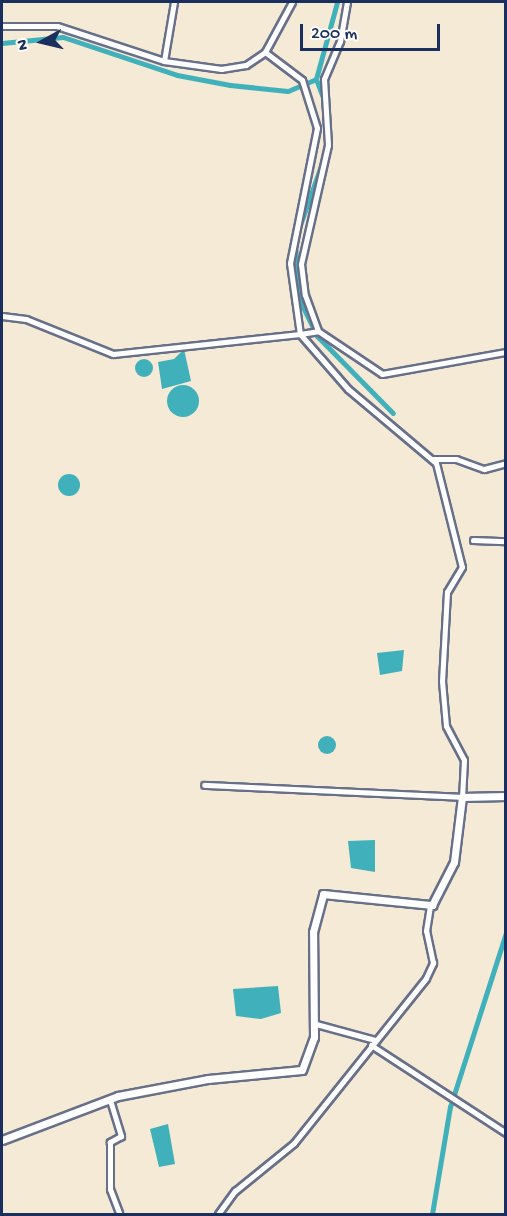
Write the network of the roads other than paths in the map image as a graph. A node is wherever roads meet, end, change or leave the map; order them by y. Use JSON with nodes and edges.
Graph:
{"nodes":[{"id":1,"x":174,"y":2,"type":"edge"},
{"id":2,"x":292,"y":2,"type":"edge"},
{"id":3,"x":347,"y":2,"type":"edge"},
{"id":4,"x":2,"y":26,"type":"edge"},
{"id":5,"x":265,"y":52,"type":"junction"},
{"id":6,"x":164,"y":61,"type":"junction"},
{"id":7,"x":2,"y":316,"type":"edge"},
{"id":8,"x":315,"y":332,"type":"junction"},
{"id":9,"x":300,"y":334,"type":"junction"},
{"id":10,"x":506,"y":352,"type":"edge"},
{"id":11,"x":432,"y":459,"type":"junction"},
{"id":12,"x":506,"y":463,"type":"edge"},
{"id":13,"x":474,"y":540,"type":"dead end"},
{"id":14,"x":506,"y":541,"type":"edge"},
{"id":15,"x":204,"y":785,"type":"dead end"},
{"id":16,"x":506,"y":796,"type":"edge"},
{"id":17,"x":462,"y":797,"type":"junction"},
{"id":18,"x":430,"y":906,"type":"junction"},
{"id":19,"x":316,"y":1024,"type":"junction"},
{"id":20,"x":375,"y":1040,"type":"junction"},
{"id":21,"x":371,"y":1045,"type":"junction"},
{"id":22,"x":110,"y":1100,"type":"junction"},
{"id":23,"x":506,"y":1133,"type":"edge"},
{"id":24,"x":2,"y":1140,"type":"edge"},
{"id":25,"x":119,"y":1213,"type":"edge"},
{"id":26,"x":218,"y":1215,"type":"edge"}],
"edges":[{"from":1,"to":6,"type":"street"},
{"from":2,"to":5,"type":"street"},
{"from":3,"to":8,"type":"street"},
{"from":4,"to":6,"type":"street"},
{"from":5,"to":6,"type":"street"},
{"from":5,"to":9,"type":"street"},
{"from":7,"to":9,"type":"street"},
{"from":8,"to":9,"type":"street"},
{"from":8,"to":10,"type":"street"},
{"from":9,"to":11,"type":"street"},
{"from":11,"to":12,"type":"street"},
{"from":11,"to":17,"type":"street"},
{"from":13,"to":14,"type":"street"},
{"from":15,"to":17,"type":"street"},
{"from":16,"to":17,"type":"main road"},
{"from":17,"to":18,"type":"main road"},
{"from":18,"to":19,"type":"main road"},
{"from":18,"to":20,"type":"street"},
{"from":19,"to":20,"type":"street"},
{"from":19,"to":22,"type":"main road"},
{"from":20,"to":21,"type":"street"},
{"from":21,"to":23,"type":"street"},
{"from":21,"to":26,"type":"street"},
{"from":22,"to":24,"type":"main road"},
{"from":22,"to":25,"type":"street"}]}
